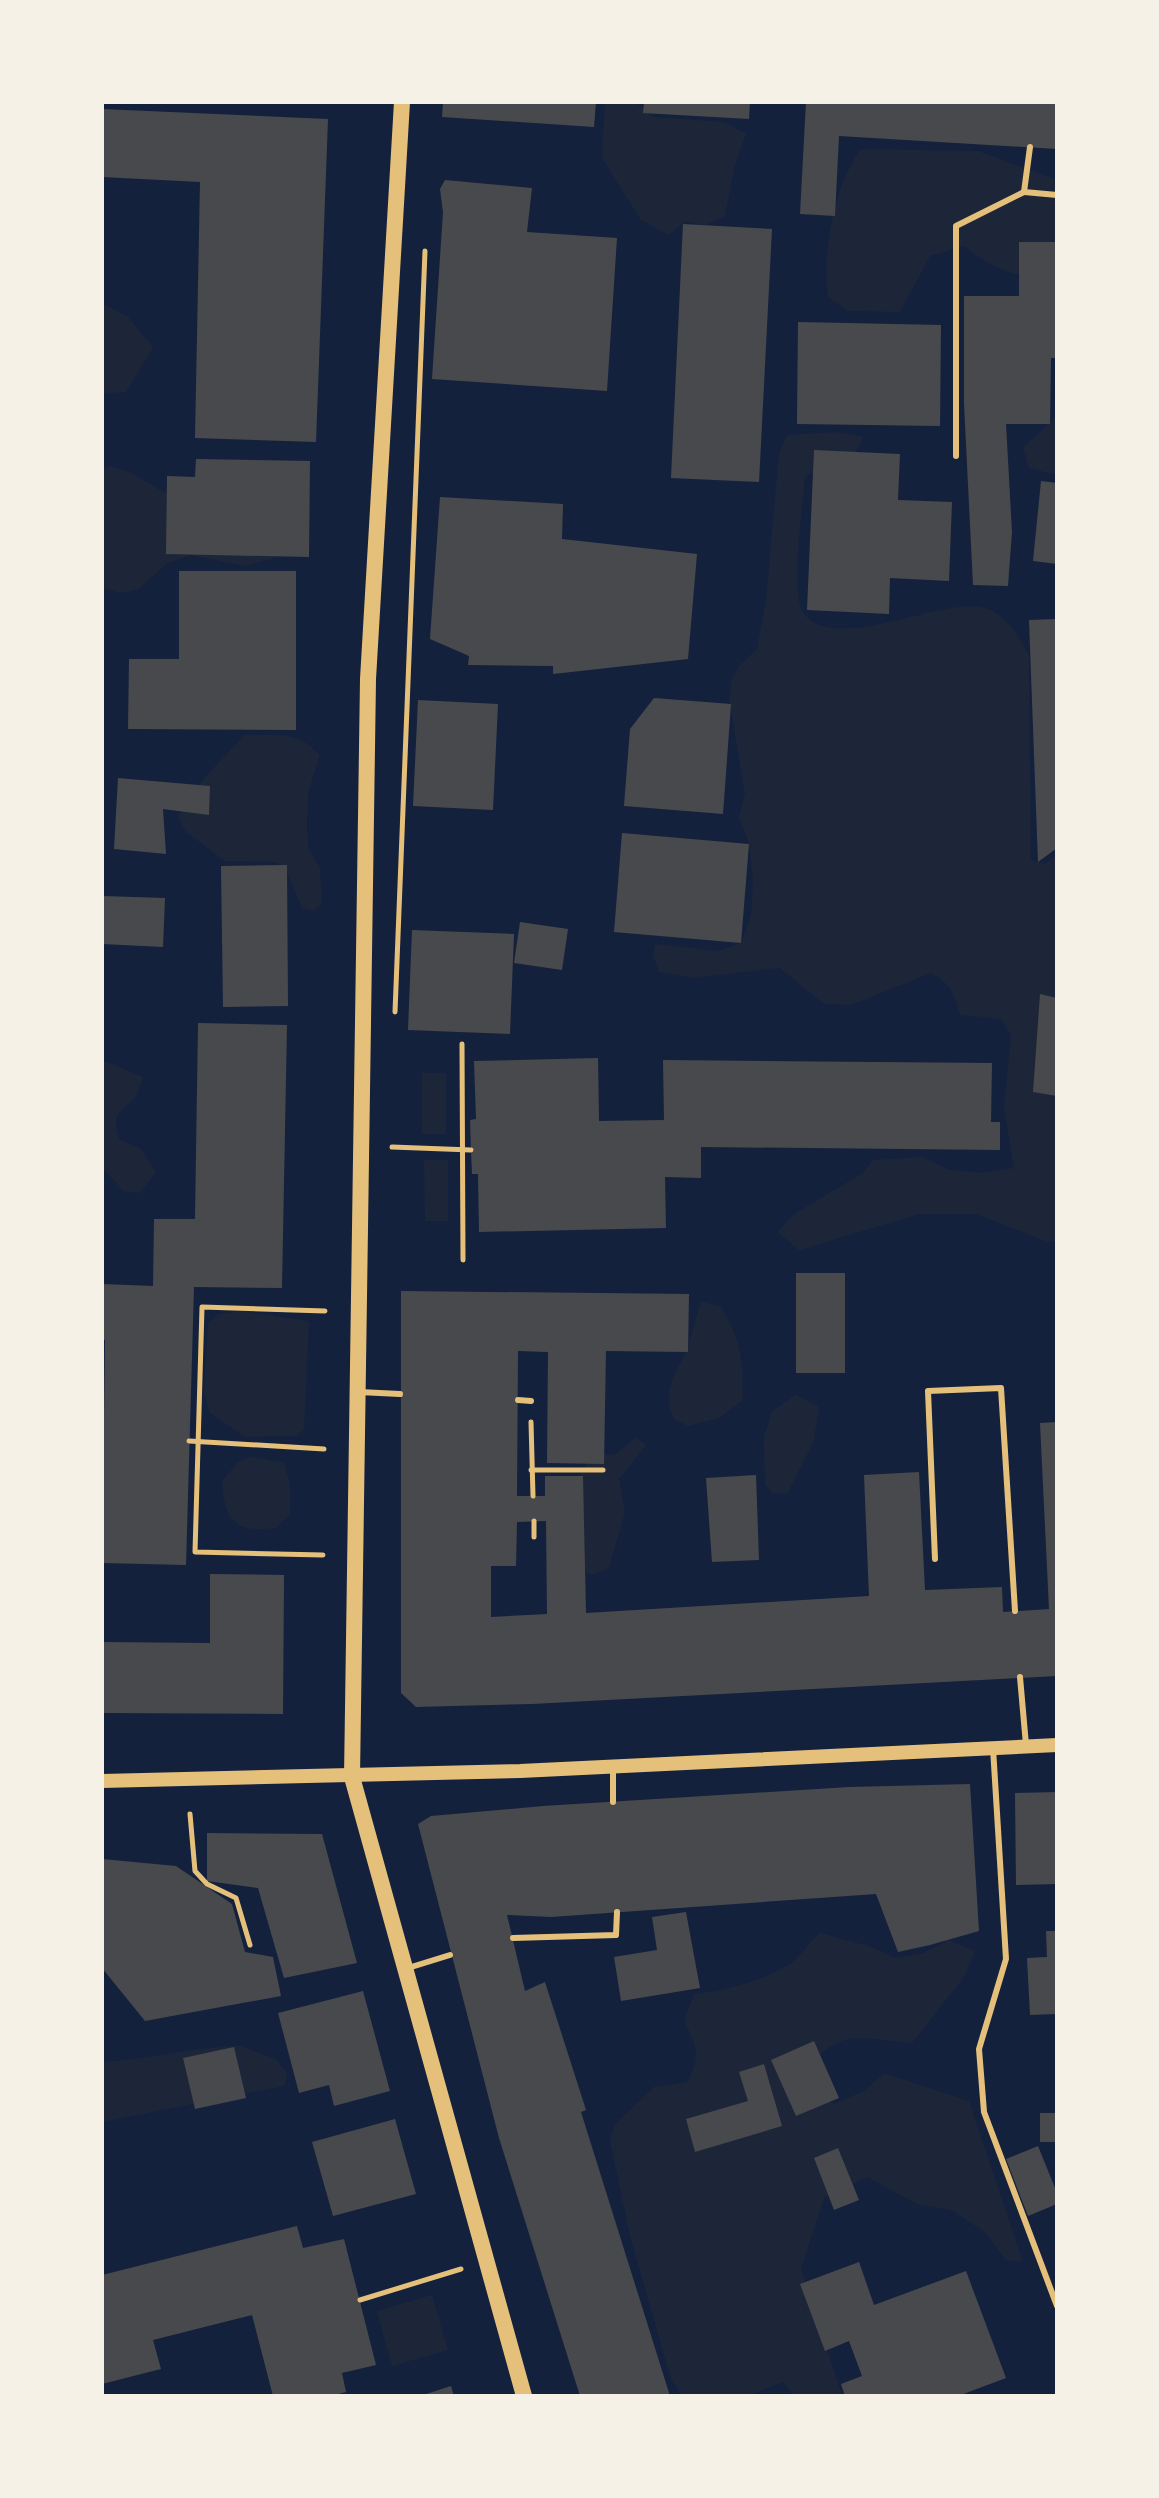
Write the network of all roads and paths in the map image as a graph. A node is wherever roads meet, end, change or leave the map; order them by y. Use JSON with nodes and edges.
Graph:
{"nodes":[{"id":1,"x":402,"y":102,"type":"edge"},
{"id":2,"x":1030,"y":147,"type":"dead end"},
{"id":3,"x":1024,"y":192,"type":"junction"},
{"id":4,"x":1057,"y":195,"type":"edge"},
{"id":5,"x":425,"y":246,"type":"dead end"},
{"id":6,"x":956,"y":456,"type":"dead end"},
{"id":7,"x":394,"y":1021,"type":"dead end"},
{"id":8,"x":462,"y":1044,"type":"dead end"},
{"id":9,"x":392,"y":1133,"type":"dead end"},
{"id":10,"x":392,"y":1147,"type":"junction"},
{"id":11,"x":462,"y":1150,"type":"junction"},
{"id":12,"x":471,"y":1150,"type":"dead end"},
{"id":13,"x":391,"y":1163,"type":"dead end"},
{"id":14,"x":463,"y":1260,"type":"dead end"},
{"id":15,"x":325,"y":1311,"type":"dead end"},
{"id":16,"x":358,"y":1392,"type":"junction"},
{"id":17,"x":400,"y":1394,"type":"dead end"},
{"id":18,"x":518,"y":1400,"type":"dead end"},
{"id":19,"x":531,"y":1401,"type":"joint"},
{"id":20,"x":189,"y":1441,"type":"dead end"},
{"id":21,"x":198,"y":1442,"type":"junction"},
{"id":22,"x":324,"y":1449,"type":"dead end"},
{"id":23,"x":531,"y":1470,"type":"junction"},
{"id":24,"x":603,"y":1470,"type":"dead end"},
{"id":25,"x":533,"y":1496,"type":"dead end"},
{"id":26,"x":534,"y":1521,"type":"dead end"},
{"id":27,"x":534,"y":1537,"type":"dead end"},
{"id":28,"x":323,"y":1555,"type":"dead end"},
{"id":29,"x":935,"y":1559,"type":"dead end"},
{"id":30,"x":1015,"y":1611,"type":"dead end"},
{"id":31,"x":1020,"y":1677,"type":"dead end"},
{"id":32,"x":1057,"y":1745,"type":"edge"},
{"id":33,"x":1026,"y":1747,"type":"junction"},
{"id":34,"x":993,"y":1748,"type":"junction"},
{"id":35,"x":613,"y":1766,"type":"junction"},
{"id":36,"x":352,"y":1777,"type":"junction"},
{"id":37,"x":102,"y":1781,"type":"edge"},
{"id":38,"x":613,"y":1802,"type":"dead end"},
{"id":39,"x":190,"y":1814,"type":"dead end"},
{"id":40,"x":617,"y":1912,"type":"dead end"},
{"id":41,"x":513,"y":1938,"type":"dead end"},
{"id":42,"x":250,"y":1945,"type":"dead end"},
{"id":43,"x":450,"y":1955,"type":"dead end"},
{"id":44,"x":405,"y":1969,"type":"junction"},
{"id":45,"x":461,"y":2269,"type":"dead end"},
{"id":46,"x":360,"y":2300,"type":"dead end"},
{"id":47,"x":1057,"y":2306,"type":"edge"},
{"id":48,"x":524,"y":2396,"type":"edge"}],
"edges":[{"from":1,"to":16,"type":"main road"},
{"from":2,"to":3,"type":"lane"},
{"from":3,"to":4,"type":"lane"},
{"from":3,"to":6,"type":"lane"},
{"from":5,"to":7,"type":"path"},
{"from":8,"to":11,"type":"path"},
{"from":9,"to":10,"type":"path"},
{"from":10,"to":11,"type":"path"},
{"from":10,"to":13,"type":"path"},
{"from":11,"to":12,"type":"path"},
{"from":11,"to":14,"type":"path"},
{"from":15,"to":21,"type":"path"},
{"from":16,"to":17,"type":"lane"},
{"from":16,"to":36,"type":"main road"},
{"from":18,"to":19,"type":"lane"},
{"from":19,"to":23,"type":"path"},
{"from":20,"to":21,"type":"path"},
{"from":21,"to":22,"type":"path"},
{"from":21,"to":28,"type":"path"},
{"from":23,"to":24,"type":"path"},
{"from":23,"to":25,"type":"path"},
{"from":26,"to":27,"type":"path"},
{"from":29,"to":30,"type":"lane"},
{"from":31,"to":33,"type":"lane"},
{"from":32,"to":33,"type":"street"},
{"from":33,"to":34,"type":"street"},
{"from":34,"to":35,"type":"street"},
{"from":34,"to":47,"type":"lane"},
{"from":35,"to":36,"type":"street"},
{"from":35,"to":38,"type":"lane"},
{"from":36,"to":37,"type":"street"},
{"from":36,"to":44,"type":"main road"},
{"from":39,"to":42,"type":"path"},
{"from":40,"to":41,"type":"lane"},
{"from":43,"to":44,"type":"lane"},
{"from":44,"to":48,"type":"main road"},
{"from":45,"to":46,"type":"path"}]}
